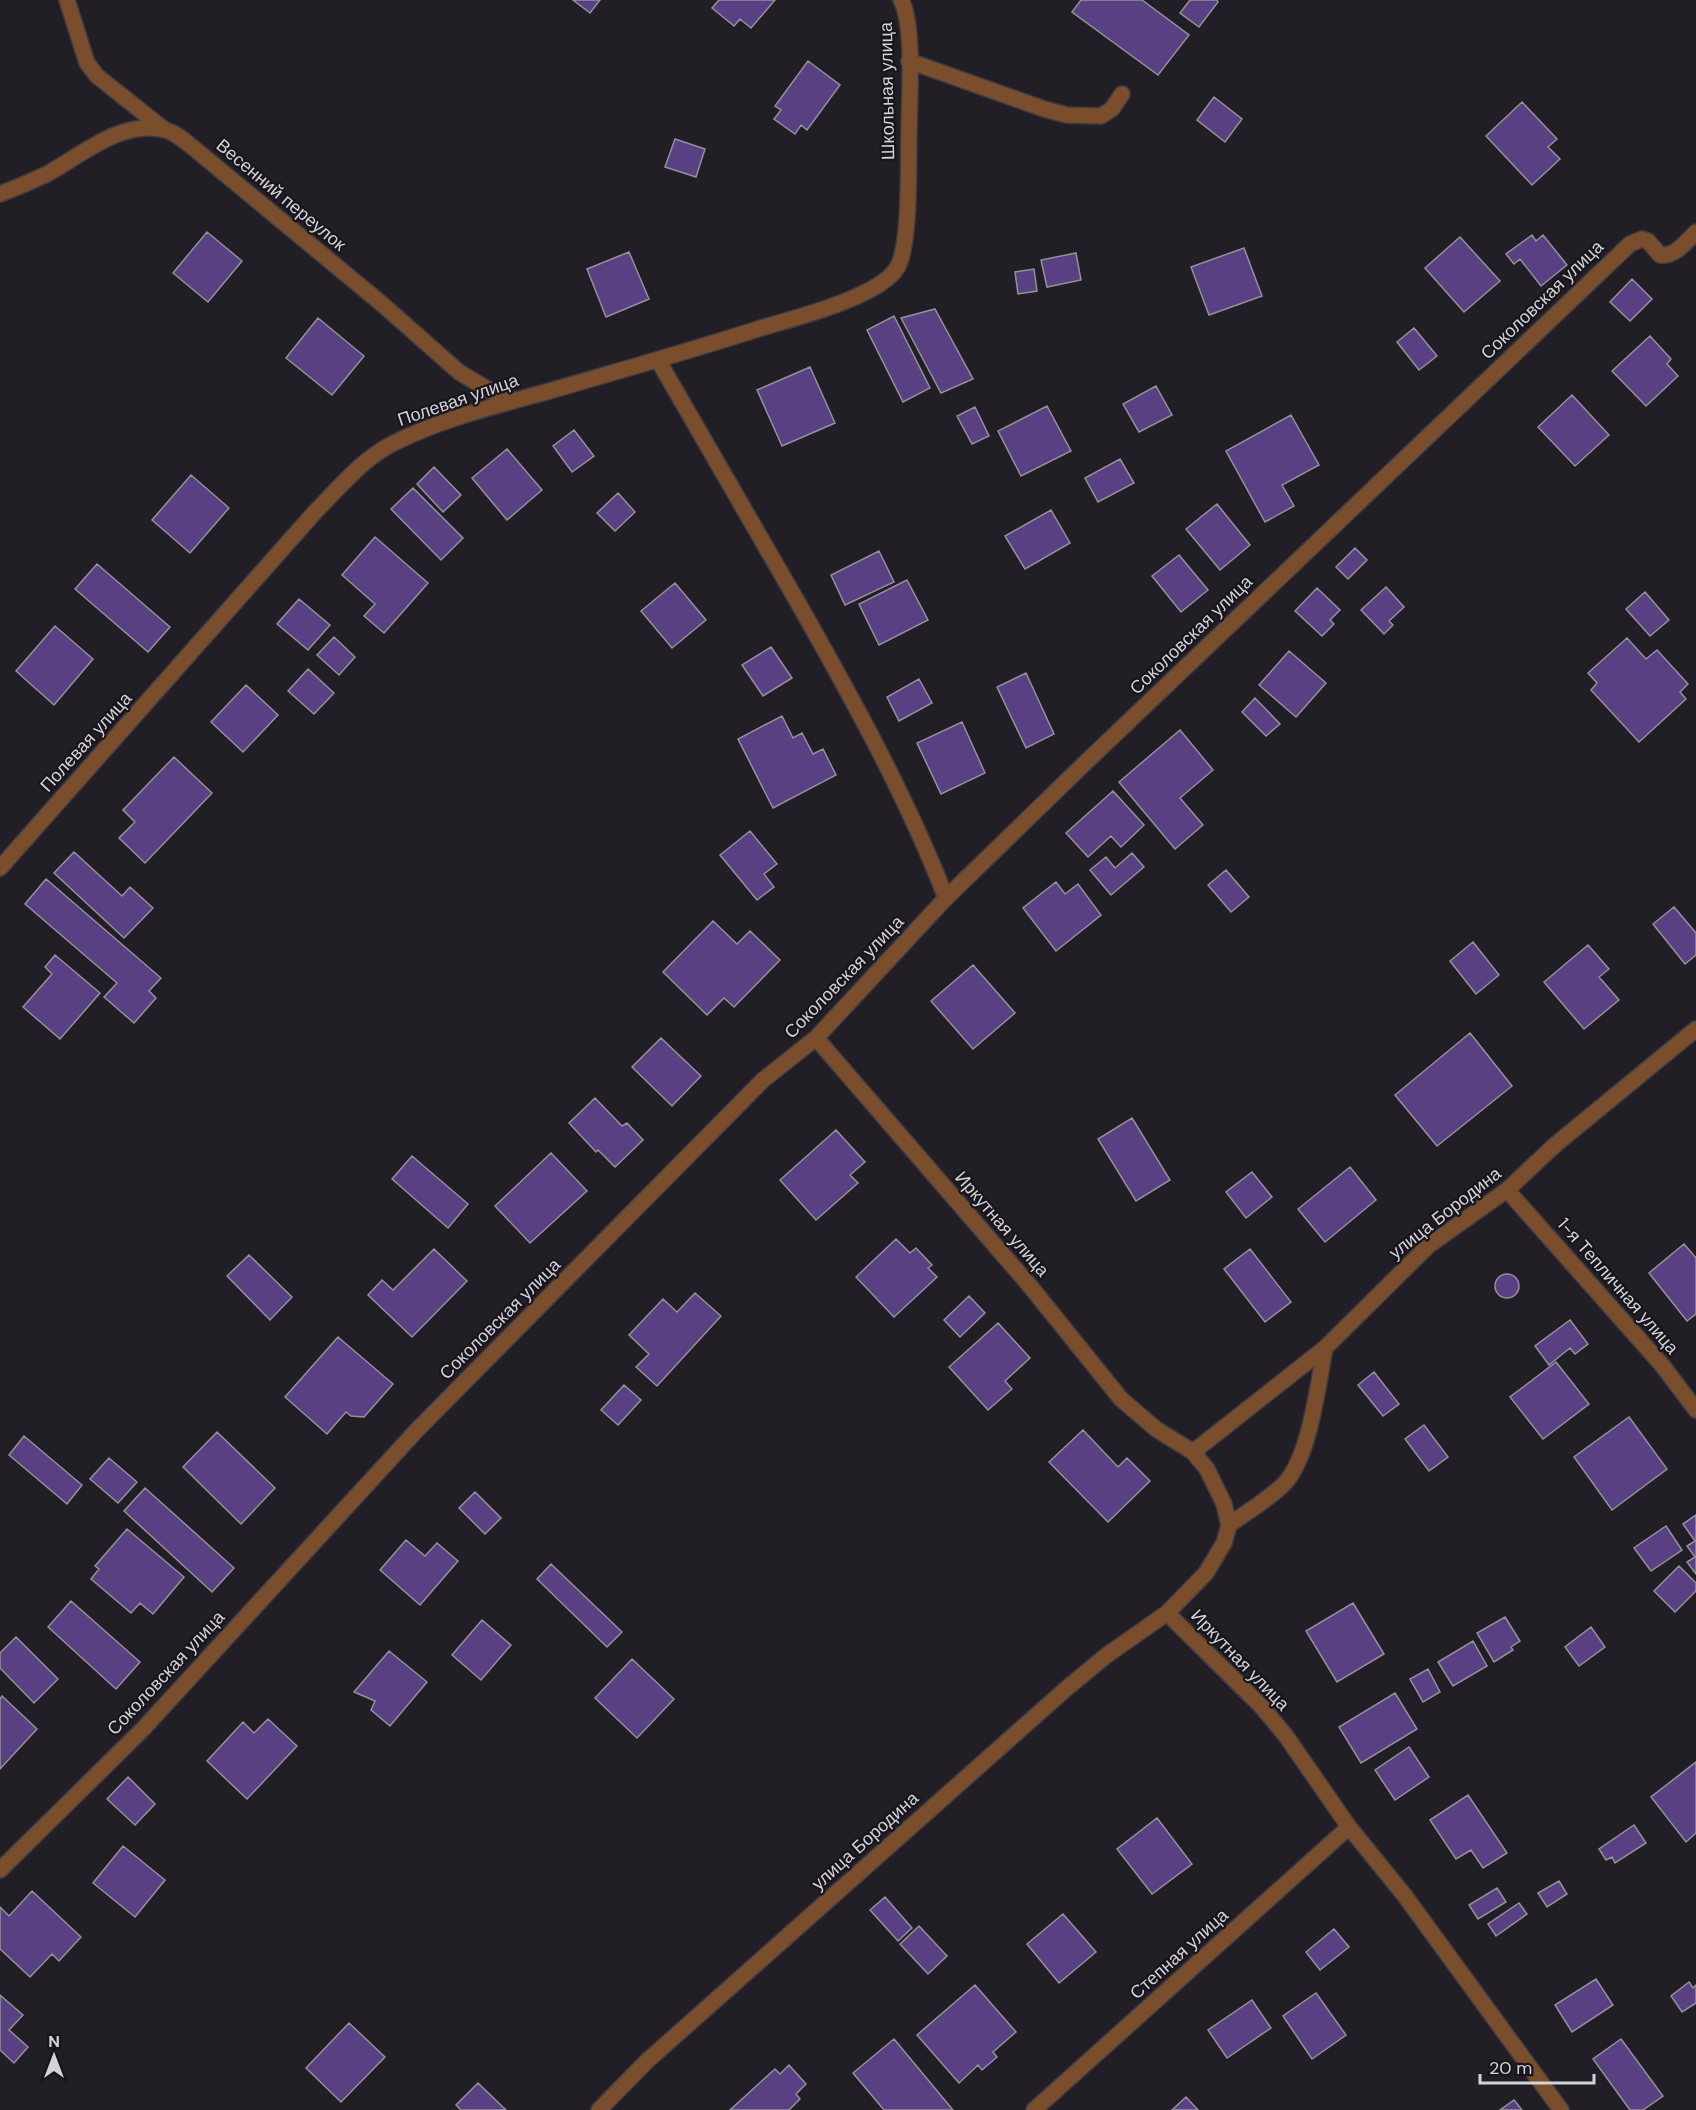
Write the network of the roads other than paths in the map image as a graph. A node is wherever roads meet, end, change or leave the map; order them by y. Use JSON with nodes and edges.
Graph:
{"nodes":[{"id":1,"x":67,"y":0,"type":"edge"},
{"id":2,"x":901,"y":0,"type":"edge"},
{"id":3,"x":909,"y":61,"type":"junction"},
{"id":4,"x":1122,"y":94,"type":"dead end"},
{"id":5,"x":165,"y":130,"type":"junction"},
{"id":6,"x":908,"y":183,"type":"joint"},
{"id":7,"x":0,"y":194,"type":"edge"},
{"id":8,"x":1696,"y":232,"type":"edge"},
{"id":9,"x":658,"y":360,"type":"junction"},
{"id":10,"x":512,"y":401,"type":"junction"},
{"id":11,"x":0,"y":868,"type":"edge"},
{"id":12,"x":946,"y":898,"type":"junction"},
{"id":13,"x":1696,"y":1029,"type":"edge"},
{"id":14,"x":816,"y":1038,"type":"junction"},
{"id":15,"x":1507,"y":1190,"type":"junction"},
{"id":16,"x":1325,"y":1348,"type":"junction"},
{"id":17,"x":1696,"y":1410,"type":"edge"},
{"id":18,"x":1193,"y":1452,"type":"junction"},
{"id":19,"x":1229,"y":1526,"type":"junction"},
{"id":20,"x":1167,"y":1613,"type":"junction"},
{"id":21,"x":1349,"y":1827,"type":"junction"},
{"id":22,"x":0,"y":1870,"type":"edge"},
{"id":23,"x":599,"y":2110,"type":"edge"},
{"id":24,"x":1034,"y":2110,"type":"edge"},
{"id":25,"x":1561,"y":2110,"type":"edge"}],
"edges":[{"from":1,"to":5,"type":"street","name":"Весенний переулок"},
{"from":2,"to":3,"type":"street","name":"Школьная улица"},
{"from":3,"to":4,"type":"street"},
{"from":3,"to":6,"type":"street","name":"Школьная улица"},
{"from":5,"to":7,"type":"street"},
{"from":5,"to":10,"type":"street","name":"Весенний переулок"},
{"from":6,"to":9,"type":"street","name":"Полевая улица"},
{"from":8,"to":12,"type":"street","name":"Соколовская улица"},
{"from":9,"to":10,"type":"street","name":"Полевая улица"},
{"from":9,"to":12,"type":"street"},
{"from":10,"to":11,"type":"street","name":"Полевая улица"},
{"from":12,"to":14,"type":"street","name":"Соколовская улица"},
{"from":13,"to":15,"type":"street","name":"улица Бородина"},
{"from":14,"to":18,"type":"street","name":"Иркутная улица"},
{"from":14,"to":22,"type":"street","name":"Соколовская улица"},
{"from":15,"to":16,"type":"street","name":"улица Бородина"},
{"from":15,"to":17,"type":"street","name":"1-я Тепличная улица"},
{"from":16,"to":18,"type":"street","name":"улица Бородина"},
{"from":16,"to":19,"type":"street"},
{"from":18,"to":19,"type":"street","name":"Иркутная улица"},
{"from":19,"to":20,"type":"street","name":"Иркутная улица"},
{"from":20,"to":21,"type":"street","name":"Иркутная улица"},
{"from":20,"to":23,"type":"street","name":"улица Бородина"},
{"from":21,"to":24,"type":"street","name":"Степная улица"},
{"from":21,"to":25,"type":"street","name":"Иркутная улица"}]}
